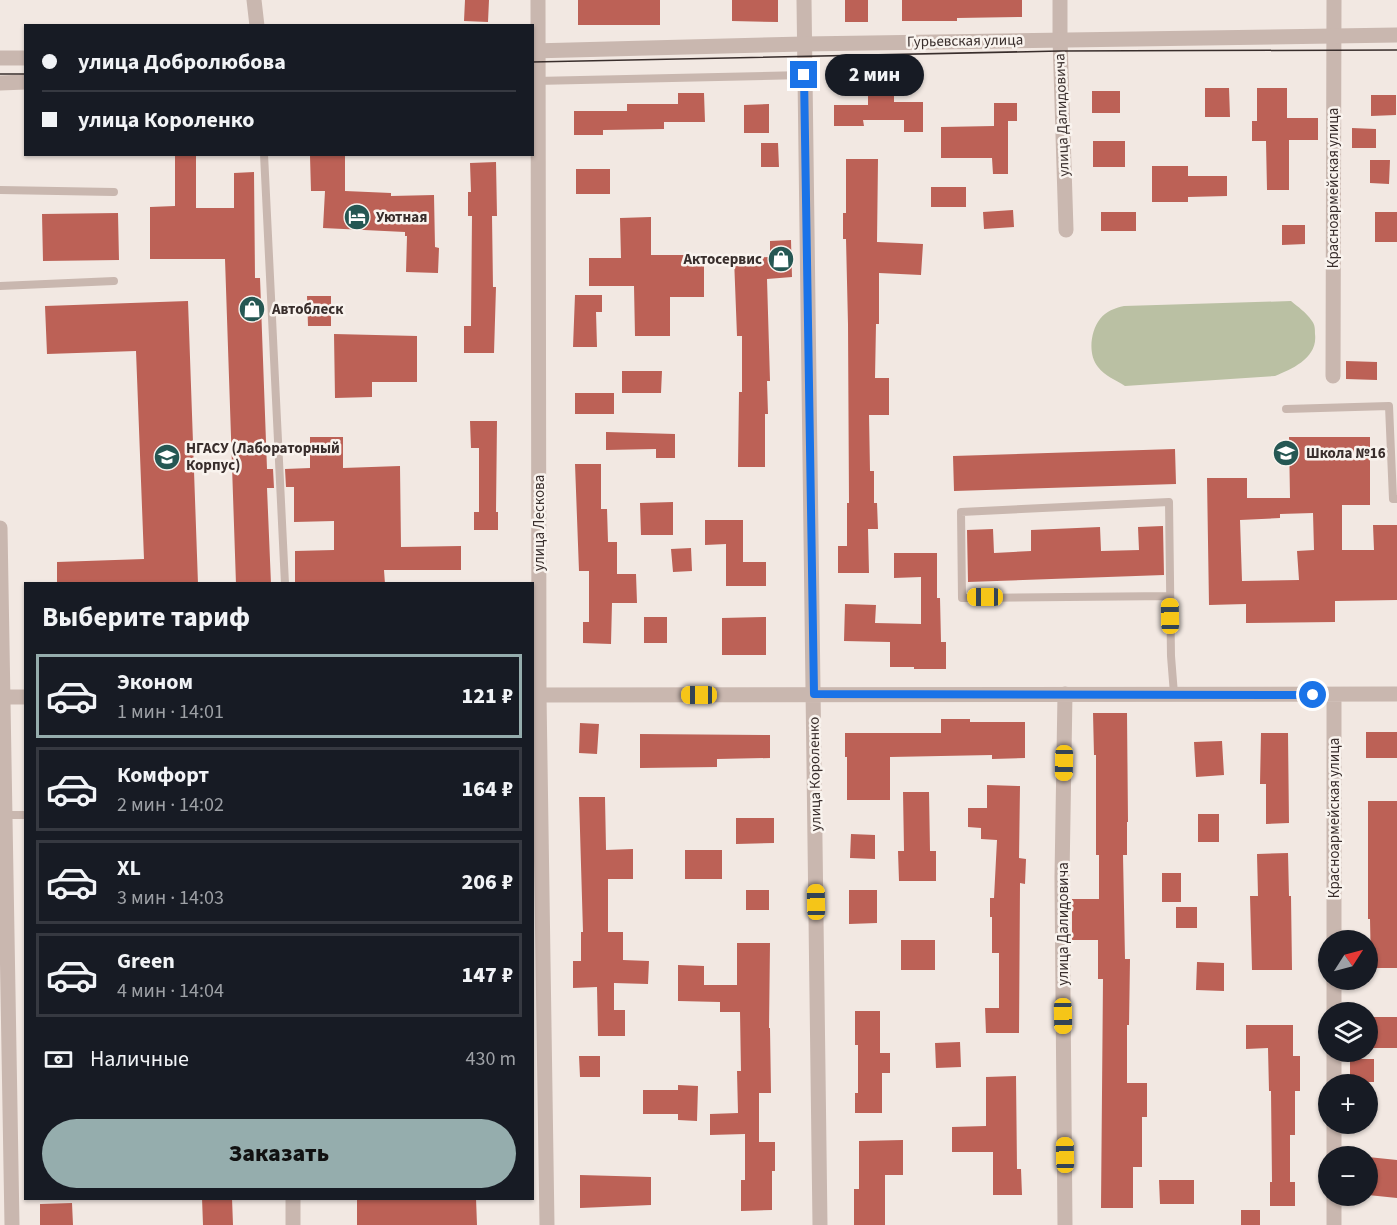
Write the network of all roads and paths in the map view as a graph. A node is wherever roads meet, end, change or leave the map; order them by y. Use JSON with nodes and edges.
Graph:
{"nodes":[{"id":1,"x":254,"y":0,"type":"edge"},
{"id":2,"x":538,"y":0,"type":"edge"},
{"id":3,"x":804,"y":0,"type":"edge"},
{"id":4,"x":1060,"y":0,"type":"edge"},
{"id":5,"x":1334,"y":0,"type":"edge"},
{"id":6,"x":257,"y":24,"type":"edge"},
{"id":7,"x":1397,"y":35,"type":"edge"},
{"id":8,"x":1334,"y":37,"type":"junction"},
{"id":9,"x":1060,"y":39,"type":"junction"},
{"id":10,"x":804,"y":44,"type":"junction"},
{"id":11,"x":535,"y":51,"type":"edge"},
{"id":12,"x":0,"y":58,"type":"edge"},
{"id":13,"x":24,"y":58,"type":"edge"},
{"id":14,"x":804,"y":75,"type":"junction"},
{"id":15,"x":536,"y":81,"type":"edge"},
{"id":16,"x":24,"y":82,"type":"edge"},
{"id":17,"x":0,"y":83,"type":"edge"},
{"id":18,"x":264,"y":156,"type":"edge"},
{"id":19,"x":0,"y":190,"type":"edge"},
{"id":20,"x":114,"y":192,"type":"dead end"},
{"id":21,"x":1065,"y":230,"type":"dead end"},
{"id":22,"x":114,"y":281,"type":"dead end"},
{"id":23,"x":0,"y":286,"type":"edge"},
{"id":24,"x":1333,"y":375,"type":"dead end"},
{"id":25,"x":1286,"y":410,"type":"dead end"},
{"id":26,"x":1397,"y":499,"type":"edge"},
{"id":27,"x":0,"y":528,"type":"edge"},
{"id":28,"x":285,"y":582,"type":"edge"},
{"id":29,"x":1170,"y":596,"type":"junction"},
{"id":30,"x":814,"y":694,"type":"junction"},
{"id":31,"x":1065,"y":694,"type":"junction"},
{"id":32,"x":1174,"y":694,"type":"junction"},
{"id":33,"x":1397,"y":694,"type":"edge"},
{"id":34,"x":536,"y":695,"type":"edge"},
{"id":35,"x":1334,"y":695,"type":"junction"},
{"id":36,"x":1,"y":697,"type":"edge"},
{"id":37,"x":24,"y":697,"type":"edge"},
{"id":38,"x":4,"y":814,"type":"junction"},
{"id":39,"x":24,"y":814,"type":"edge"},
{"id":40,"x":1334,"y":930,"type":"edge"},
{"id":41,"x":293,"y":1200,"type":"edge"},
{"id":42,"x":1334,"y":1206,"type":"edge"},
{"id":43,"x":12,"y":1225,"type":"edge"},
{"id":44,"x":293,"y":1225,"type":"edge"},
{"id":45,"x":547,"y":1225,"type":"edge"},
{"id":46,"x":820,"y":1225,"type":"edge"},
{"id":47,"x":1065,"y":1225,"type":"edge"},
{"id":48,"x":1334,"y":1225,"type":"edge"}],
"edges":[{"from":1,"to":6,"type":"street"},
{"from":2,"to":11,"type":"street","name":"улица Лескова"},
{"from":3,"to":10,"type":"street","name":"улица Короленко"},
{"from":4,"to":9,"type":"street","name":"улица Далидовича"},
{"from":5,"to":8,"type":"street","name":"Красноармейская улица"},
{"from":7,"to":8,"type":"street","name":"Гурьевская улица"},
{"from":8,"to":9,"type":"street","name":"Гурьевская улица"},
{"from":8,"to":24,"type":"street","name":"Красноармейская улица"},
{"from":9,"to":10,"type":"street","name":"Гурьевская улица"},
{"from":9,"to":21,"type":"street","name":"улица Далидовича"},
{"from":10,"to":11,"type":"street","name":"Гурьевская улица"},
{"from":10,"to":14,"type":"street","name":"улица Короленко"},
{"from":11,"to":15,"type":"street","name":"улица Лескова"},
{"from":12,"to":13,"type":"street"},
{"from":14,"to":15,"type":"lane"},
{"from":14,"to":30,"type":"street","name":"улица Короленко"},
{"from":15,"to":34,"type":"street","name":"улица Лескова"},
{"from":16,"to":17,"type":"street"},
{"from":18,"to":28,"type":"lane"},
{"from":19,"to":20,"type":"lane"},
{"from":22,"to":23,"type":"lane"},
{"from":25,"to":26,"type":"lane"},
{"from":27,"to":36,"type":"street"},
{"from":29,"to":29,"type":"lane"},
{"from":29,"to":32,"type":"lane"},
{"from":30,"to":31,"type":"street"},
{"from":30,"to":34,"type":"street"},
{"from":30,"to":46,"type":"street","name":"улица Короленко"},
{"from":31,"to":32,"type":"street"},
{"from":31,"to":47,"type":"street","name":"улица Далидовича"},
{"from":32,"to":35,"type":"street"},
{"from":33,"to":35,"type":"street"},
{"from":34,"to":45,"type":"street","name":"улица Лескова"},
{"from":35,"to":40,"type":"street","name":"Красноармейская улица"},
{"from":36,"to":37,"type":"street"},
{"from":36,"to":38,"type":"street"},
{"from":38,"to":39,"type":"lane"},
{"from":38,"to":43,"type":"street"},
{"from":41,"to":44,"type":"street"},
{"from":42,"to":48,"type":"street"}]}
